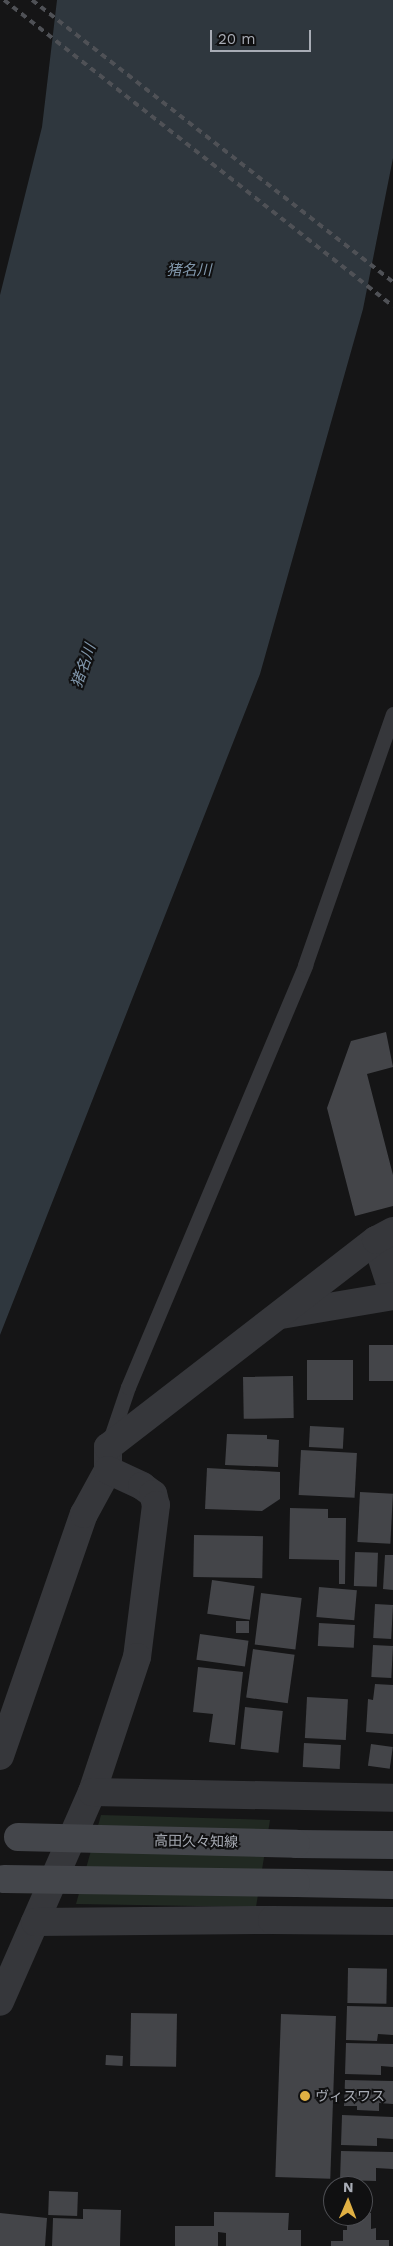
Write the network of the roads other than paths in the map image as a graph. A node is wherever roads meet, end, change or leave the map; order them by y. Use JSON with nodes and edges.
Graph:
{"nodes":[{"id":1,"x":393,"y":714,"type":"edge"},
{"id":2,"x":384,"y":1236,"type":"edge"},
{"id":3,"x":393,"y":1295,"type":"edge"},
{"id":4,"x":277,"y":1316,"type":"junction"},
{"id":5,"x":108,"y":1458,"type":"junction"},
{"id":6,"x":0,"y":1756,"type":"edge"},
{"id":7,"x":92,"y":1792,"type":"junction"},
{"id":8,"x":393,"y":1798,"type":"edge"},
{"id":9,"x":9,"y":1835,"type":"edge"},
{"id":10,"x":393,"y":1845,"type":"edge"},
{"id":11,"x":2,"y":1879,"type":"edge"},
{"id":12,"x":393,"y":1885,"type":"edge"},
{"id":13,"x":393,"y":1921,"type":"edge"},
{"id":14,"x":35,"y":1922,"type":"junction"},
{"id":15,"x":0,"y":2002,"type":"edge"}],
"edges":[{"from":1,"to":5,"type":"lane"},
{"from":2,"to":3,"type":"street"},
{"from":2,"to":4,"type":"street"},
{"from":3,"to":4,"type":"street"},
{"from":4,"to":5,"type":"street"},
{"from":5,"to":6,"type":"street"},
{"from":5,"to":7,"type":"street"},
{"from":7,"to":8,"type":"street"},
{"from":7,"to":14,"type":"street"},
{"from":9,"to":10,"type":"main road","name":"高田久々知線","bridge":true},
{"from":11,"to":12,"type":"main road","bridge":true},
{"from":13,"to":14,"type":"street"},
{"from":14,"to":15,"type":"street"}]}
